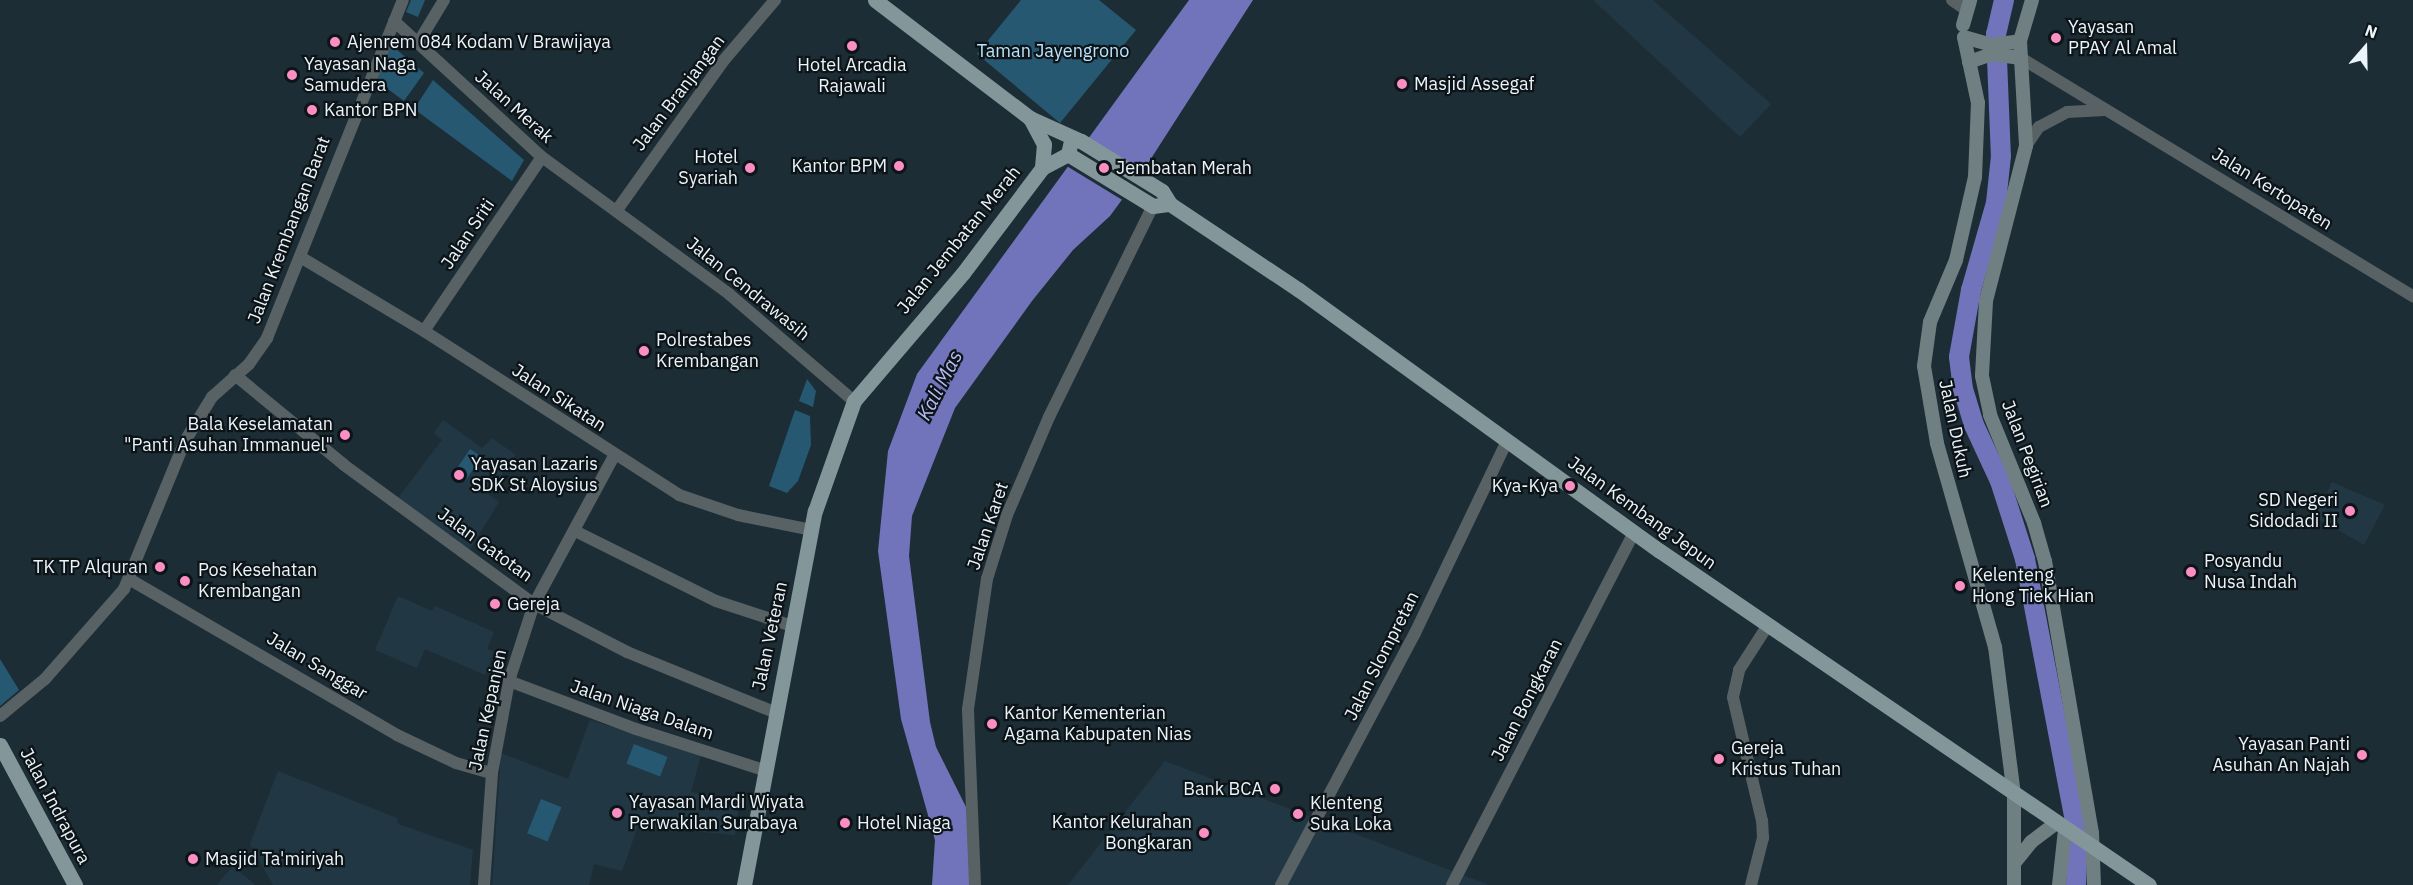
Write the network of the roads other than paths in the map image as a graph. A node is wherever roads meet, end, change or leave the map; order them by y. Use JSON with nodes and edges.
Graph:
{"nodes":[{"id":1,"x":403,"y":0,"type":"edge"},
{"id":2,"x":444,"y":0,"type":"edge"},
{"id":3,"x":775,"y":0,"type":"edge"},
{"id":4,"x":874,"y":0,"type":"edge"},
{"id":5,"x":1953,"y":0,"type":"edge"},
{"id":6,"x":2032,"y":0,"type":"edge"},
{"id":7,"x":1967,"y":5,"type":"edge"},
{"id":8,"x":394,"y":21,"type":"junction"},
{"id":9,"x":1964,"y":32,"type":"junction"},
{"id":10,"x":418,"y":43,"type":"junction"},
{"id":11,"x":1988,"y":49,"type":"junction"},
{"id":12,"x":2014,"y":50,"type":"junction"},
{"id":13,"x":1969,"y":62,"type":"junction"},
{"id":14,"x":2112,"y":111,"type":"junction"},
{"id":15,"x":1030,"y":118,"type":"junction"},
{"id":16,"x":1077,"y":139,"type":"junction"},
{"id":17,"x":2026,"y":146,"type":"junction"},
{"id":18,"x":1070,"y":155,"type":"junction"},
{"id":19,"x":542,"y":157,"type":"junction"},
{"id":20,"x":1042,"y":168,"type":"junction"},
{"id":21,"x":1170,"y":204,"type":"junction"},
{"id":22,"x":1152,"y":206,"type":"junction"},
{"id":23,"x":616,"y":210,"type":"junction"},
{"id":24,"x":302,"y":258,"type":"junction"},
{"id":25,"x":2413,"y":296,"type":"edge"},
{"id":26,"x":424,"y":331,"type":"junction"},
{"id":27,"x":235,"y":375,"type":"junction"},
{"id":28,"x":854,"y":401,"type":"junction"},
{"id":29,"x":1507,"y":441,"type":"junction"},
{"id":30,"x":614,"y":456,"type":"junction"},
{"id":31,"x":812,"y":530,"type":"junction"},
{"id":32,"x":575,"y":531,"type":"junction"},
{"id":33,"x":1634,"y":532,"type":"junction"},
{"id":34,"x":129,"y":579,"type":"junction"},
{"id":35,"x":534,"y":604,"type":"junction"},
{"id":36,"x":1768,"y":625,"type":"junction"},
{"id":37,"x":792,"y":626,"type":"junction"},
{"id":38,"x":509,"y":681,"type":"junction"},
{"id":39,"x":774,"y":712,"type":"junction"},
{"id":40,"x":0,"y":716,"type":"edge"},
{"id":41,"x":0,"y":745,"type":"edge"},
{"id":42,"x":764,"y":770,"type":"junction"},
{"id":43,"x":492,"y":773,"type":"junction"},
{"id":44,"x":2014,"y":795,"type":"junction"},
{"id":45,"x":2074,"y":836,"type":"junction"},
{"id":46,"x":2015,"y":862,"type":"junction"},
{"id":47,"x":75,"y":885,"type":"edge"},
{"id":48,"x":484,"y":885,"type":"edge"},
{"id":49,"x":744,"y":885,"type":"edge"},
{"id":50,"x":975,"y":885,"type":"edge"},
{"id":51,"x":1281,"y":885,"type":"edge"},
{"id":52,"x":1452,"y":885,"type":"edge"},
{"id":53,"x":1751,"y":885,"type":"edge"},
{"id":54,"x":2014,"y":885,"type":"edge"},
{"id":55,"x":2058,"y":885,"type":"edge"},
{"id":56,"x":2094,"y":885,"type":"edge"},
{"id":57,"x":2149,"y":885,"type":"edge"}],
"edges":[{"from":1,"to":8,"type":"street","name":"Jalan Krembangan Barat"},
{"from":2,"to":10,"type":"street"},
{"from":3,"to":23,"type":"street","name":"Jalan Branjangan"},
{"from":4,"to":15,"type":"main road"},
{"from":5,"to":7,"type":"street"},
{"from":6,"to":12,"type":"main road","name":"Jalan Pegirian"},
{"from":7,"to":9,"type":"main road","name":"Jalan Dukuh"},
{"from":8,"to":10,"type":"street","name":"Jalan Merak"},
{"from":8,"to":24,"type":"street","name":"Jalan Krembangan Barat"},
{"from":9,"to":11,"type":"main road"},
{"from":9,"to":13,"type":"main road","name":"Jalan Dukuh"},
{"from":10,"to":19,"type":"street","name":"Jalan Merak"},
{"from":11,"to":12,"type":"main road"},
{"from":11,"to":13,"type":"main road"},
{"from":12,"to":14,"type":"street","name":"Jalan Kertopaten"},
{"from":12,"to":17,"type":"main road","name":"Jalan Pegirian"},
{"from":13,"to":44,"type":"main road","name":"Jalan Dukuh"},
{"from":14,"to":17,"type":"street","name":"Jalan Kertopaten"},
{"from":14,"to":25,"type":"street","name":"Jalan Kertopaten"},
{"from":15,"to":16,"type":"main road","name":"Jalan Kembang Jepun"},
{"from":15,"to":20,"type":"main road"},
{"from":16,"to":18,"type":"main road"},
{"from":16,"to":21,"type":"main road","name":"Jalan Kembang Jepun"},
{"from":17,"to":45,"type":"main road","name":"Jalan Pegirian"},
{"from":18,"to":20,"type":"main road","name":"Jalan Jembatan Merah"},
{"from":18,"to":22,"type":"main road"},
{"from":19,"to":23,"type":"street","name":"Jalan Merak"},
{"from":19,"to":26,"type":"street","name":"Jalan Sriti"},
{"from":20,"to":28,"type":"main road","name":"Jalan Jembatan Merah"},
{"from":21,"to":22,"type":"main road"},
{"from":21,"to":29,"type":"main road","name":"Jalan Kembang Jepun"},
{"from":22,"to":50,"type":"street","name":"Jalan Karet"},
{"from":23,"to":28,"type":"street","name":"Jalan Cendrawasih"},
{"from":24,"to":26,"type":"street","name":"Jalan Sikatan"},
{"from":24,"to":27,"type":"street","name":"Jalan Krembangan Barat"},
{"from":26,"to":30,"type":"street","name":"Jalan Sikatan"},
{"from":27,"to":34,"type":"street","name":"Jalan Krembangan Barat"},
{"from":27,"to":35,"type":"street","name":"Jalan Gatotan"},
{"from":28,"to":31,"type":"main road","name":"Jalan Veteran"},
{"from":29,"to":33,"type":"main road","name":"Jalan Kembang Jepun"},
{"from":29,"to":51,"type":"street","name":"Jalan Slompretan"},
{"from":30,"to":31,"type":"street","name":"Jalan Sikatan"},
{"from":30,"to":32,"type":"street","name":"Jalan Kepanjen"},
{"from":31,"to":37,"type":"main road","name":"Jalan Veteran"},
{"from":32,"to":35,"type":"street","name":"Jalan Kepanjen"},
{"from":32,"to":37,"type":"street"},
{"from":33,"to":36,"type":"main road","name":"Jalan Kembang Jepun"},
{"from":33,"to":52,"type":"street","name":"Jalan Bongkaran"},
{"from":34,"to":40,"type":"street","name":"Jalan Krembangan Barat"},
{"from":34,"to":43,"type":"street","name":"Jalan Sanggar"},
{"from":35,"to":38,"type":"street","name":"Jalan Kepanjen"},
{"from":35,"to":39,"type":"street","name":"Jalan Gatotan"},
{"from":36,"to":44,"type":"main road","name":"Jalan Kembang Jepun"},
{"from":36,"to":53,"type":"street"},
{"from":37,"to":39,"type":"main road","name":"Jalan Veteran"},
{"from":38,"to":42,"type":"street","name":"Jalan Niaga Dalam"},
{"from":38,"to":43,"type":"street","name":"Jalan Kepanjen"},
{"from":39,"to":42,"type":"main road","name":"Jalan Veteran"},
{"from":41,"to":47,"type":"main road","name":"Jalan Indrapura"},
{"from":42,"to":49,"type":"main road","name":"Jalan Veteran"},
{"from":43,"to":48,"type":"street","name":"Jalan Kepanjen"},
{"from":44,"to":45,"type":"main road","name":"Jalan Kembang Jepun"},
{"from":44,"to":46,"type":"main road","name":"Jalan Dukuh"},
{"from":45,"to":46,"type":"main road"},
{"from":45,"to":55,"type":"main road"},
{"from":45,"to":56,"type":"main road"},
{"from":45,"to":57,"type":"main road","name":"Jalan Kembang Jepun"},
{"from":46,"to":54,"type":"main road","name":"Jalan Dukuh"}]}
